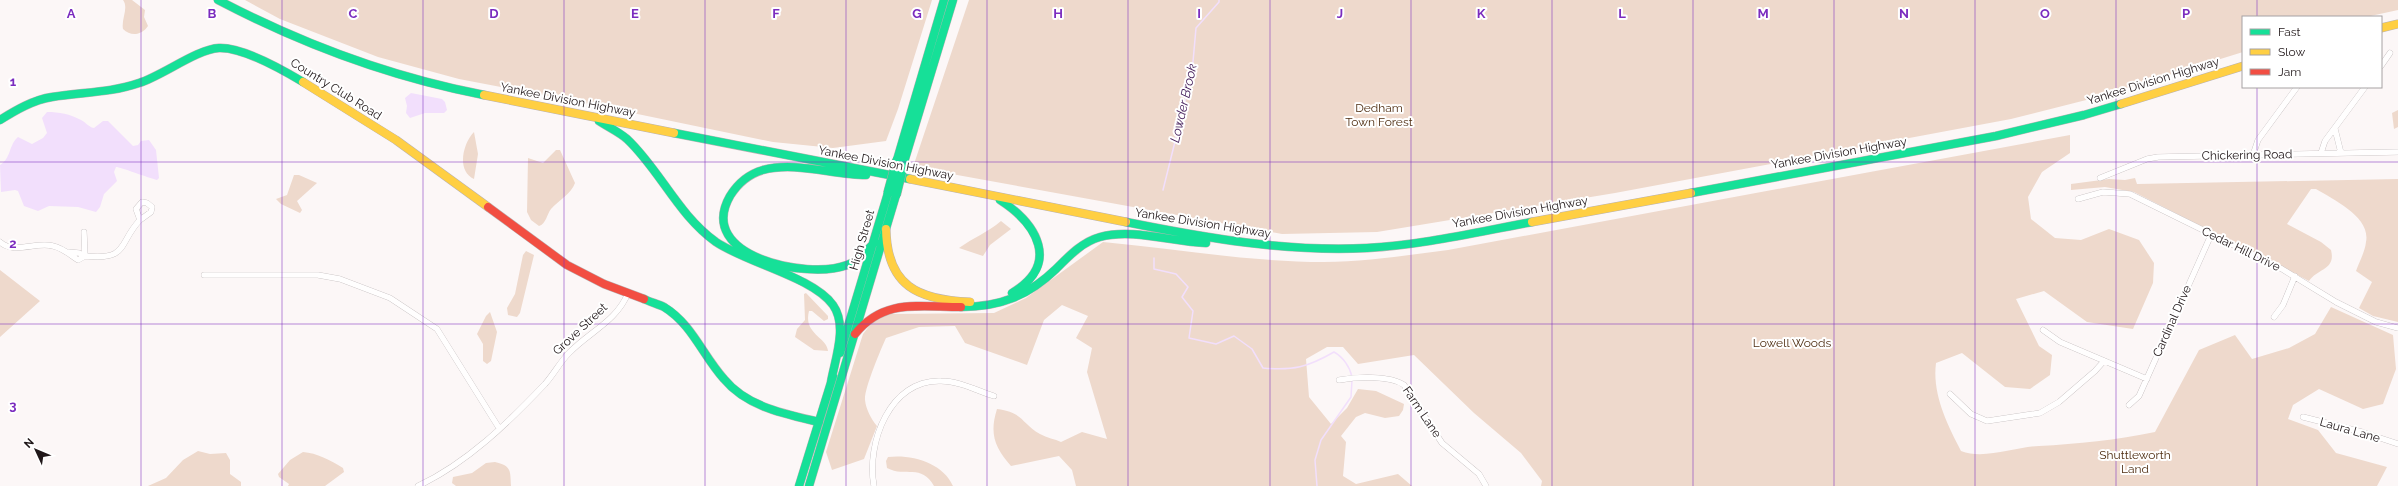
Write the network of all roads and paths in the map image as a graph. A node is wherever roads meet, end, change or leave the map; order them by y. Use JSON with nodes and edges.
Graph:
{"nodes":[{"id":1,"x":218,"y":0,"type":"edge"},
{"id":2,"x":944,"y":0,"type":"edge"},
{"id":3,"x":953,"y":0,"type":"edge"},
{"id":4,"x":2398,"y":24,"type":"edge"},
{"id":5,"x":2382,"y":28,"type":"edge"},
{"id":6,"x":2390,"y":53,"type":"dead end"},
{"id":7,"x":2382,"y":65,"type":"edge"},
{"id":8,"x":2242,"y":66,"type":"edge"},
{"id":9,"x":2296,"y":88,"type":"edge"},
{"id":10,"x":2364,"y":88,"type":"edge"},
{"id":11,"x":592,"y":117,"type":"junction"},
{"id":12,"x":0,"y":120,"type":"edge"},
{"id":13,"x":2334,"y":129,"type":"junction"},
{"id":14,"x":2398,"y":152,"type":"edge"},
{"id":15,"x":2321,"y":153,"type":"junction"},
{"id":16,"x":2341,"y":153,"type":"junction"},
{"id":17,"x":2253,"y":155,"type":"junction"},
{"id":18,"x":900,"y":161,"type":"junction"},
{"id":19,"x":882,"y":174,"type":"junction"},
{"id":20,"x":2100,"y":178,"type":"dead end"},
{"id":21,"x":892,"y":194,"type":"junction"},
{"id":22,"x":997,"y":198,"type":"junction"},
{"id":23,"x":2078,"y":199,"type":"dead end"},
{"id":24,"x":140,"y":220,"type":"dead end"},
{"id":25,"x":886,"y":229,"type":"junction"},
{"id":26,"x":84,"y":232,"type":"dead end"},
{"id":27,"x":2211,"y":235,"type":"junction"},
{"id":28,"x":0,"y":242,"type":"edge"},
{"id":29,"x":874,"y":242,"type":"junction"},
{"id":30,"x":1234,"y":242,"type":"junction"},
{"id":31,"x":85,"y":256,"type":"junction"},
{"id":32,"x":204,"y":276,"type":"dead end"},
{"id":33,"x":2295,"y":276,"type":"junction"},
{"id":34,"x":628,"y":293,"type":"junction"},
{"id":35,"x":2274,"y":317,"type":"dead end"},
{"id":36,"x":2398,"y":328,"type":"edge"},
{"id":37,"x":2043,"y":330,"type":"dead end"},
{"id":38,"x":855,"y":334,"type":"junction"},
{"id":39,"x":2104,"y":361,"type":"junction"},
{"id":40,"x":2147,"y":379,"type":"junction"},
{"id":41,"x":1339,"y":380,"type":"dead end"},
{"id":42,"x":831,"y":382,"type":"junction"},
{"id":43,"x":1950,"y":394,"type":"dead end"},
{"id":44,"x":994,"y":396,"type":"dead end"},
{"id":45,"x":2129,"y":405,"type":"dead end"},
{"id":46,"x":2302,"y":417,"type":"dead end"},
{"id":47,"x":819,"y":422,"type":"junction"},
{"id":48,"x":500,"y":428,"type":"junction"},
{"id":49,"x":2398,"y":444,"type":"edge"},
{"id":50,"x":418,"y":486,"type":"edge"},
{"id":51,"x":799,"y":486,"type":"edge"},
{"id":52,"x":809,"y":486,"type":"edge"},
{"id":53,"x":874,"y":486,"type":"edge"},
{"id":54,"x":1486,"y":486,"type":"edge"}],
"edges":[{"from":1,"to":11,"type":"main road","name":"Yankee Division Highway"},
{"from":2,"to":18,"type":"main road","name":"High Street"},
{"from":3,"to":18,"type":"main road","name":"High Street"},
{"from":4,"to":5,"type":"main road"},
{"from":6,"to":7,"type":"street"},
{"from":8,"to":30,"type":"main road","name":"Yankee Division Highway"},
{"from":9,"to":17,"type":"street"},
{"from":10,"to":13,"type":"street"},
{"from":11,"to":19,"type":"main road","name":"Yankee Division Highway"},
{"from":11,"to":42,"type":"main road"},
{"from":12,"to":34,"type":"main road","name":"Country Club Road"},
{"from":13,"to":15,"type":"street"},
{"from":13,"to":16,"type":"street"},
{"from":14,"to":16,"type":"street","name":"Chickering Road"},
{"from":15,"to":16,"type":"street","name":"Chickering Road"},
{"from":15,"to":17,"type":"street","name":"Chickering Road"},
{"from":17,"to":20,"type":"street","name":"Chickering Road"},
{"from":18,"to":21,"type":"main road","name":"High Street","bridge":true},
{"from":19,"to":22,"type":"main road","name":"Yankee Division Highway"},
{"from":19,"to":29,"type":"main road"},
{"from":21,"to":25,"type":"main road","name":"High Street"},
{"from":21,"to":29,"type":"main road","name":"High Street"},
{"from":22,"to":25,"type":"main road"},
{"from":22,"to":30,"type":"main road","name":"Yankee Division Highway"},
{"from":23,"to":27,"type":"street","name":"Cedar Hill Drive"},
{"from":24,"to":31,"type":"street"},
{"from":25,"to":38,"type":"main road","name":"High Street"},
{"from":26,"to":31,"type":"street"},
{"from":27,"to":33,"type":"street","name":"Cedar Hill Drive"},
{"from":27,"to":40,"type":"street","name":"Cardinal Drive"},
{"from":28,"to":31,"type":"street"},
{"from":29,"to":42,"type":"main road","name":"High Street"},
{"from":30,"to":38,"type":"main road"},
{"from":32,"to":48,"type":"street"},
{"from":33,"to":35,"type":"street"},
{"from":33,"to":36,"type":"street","name":"Cedar Hill Drive"},
{"from":34,"to":47,"type":"main road"},
{"from":34,"to":48,"type":"street","name":"Grove Street"},
{"from":37,"to":39,"type":"street"},
{"from":38,"to":52,"type":"main road","name":"High Street"},
{"from":39,"to":40,"type":"street"},
{"from":39,"to":43,"type":"street"},
{"from":40,"to":45,"type":"street","name":"Cardinal Drive"},
{"from":41,"to":54,"type":"street","name":"Farm Lane"},
{"from":42,"to":47,"type":"main road","name":"High Street"},
{"from":44,"to":53,"type":"street"},
{"from":46,"to":49,"type":"street","name":"Laura Lane"},
{"from":47,"to":51,"type":"main road","name":"High Street"},
{"from":48,"to":50,"type":"street","name":"Grove Street"}]}
